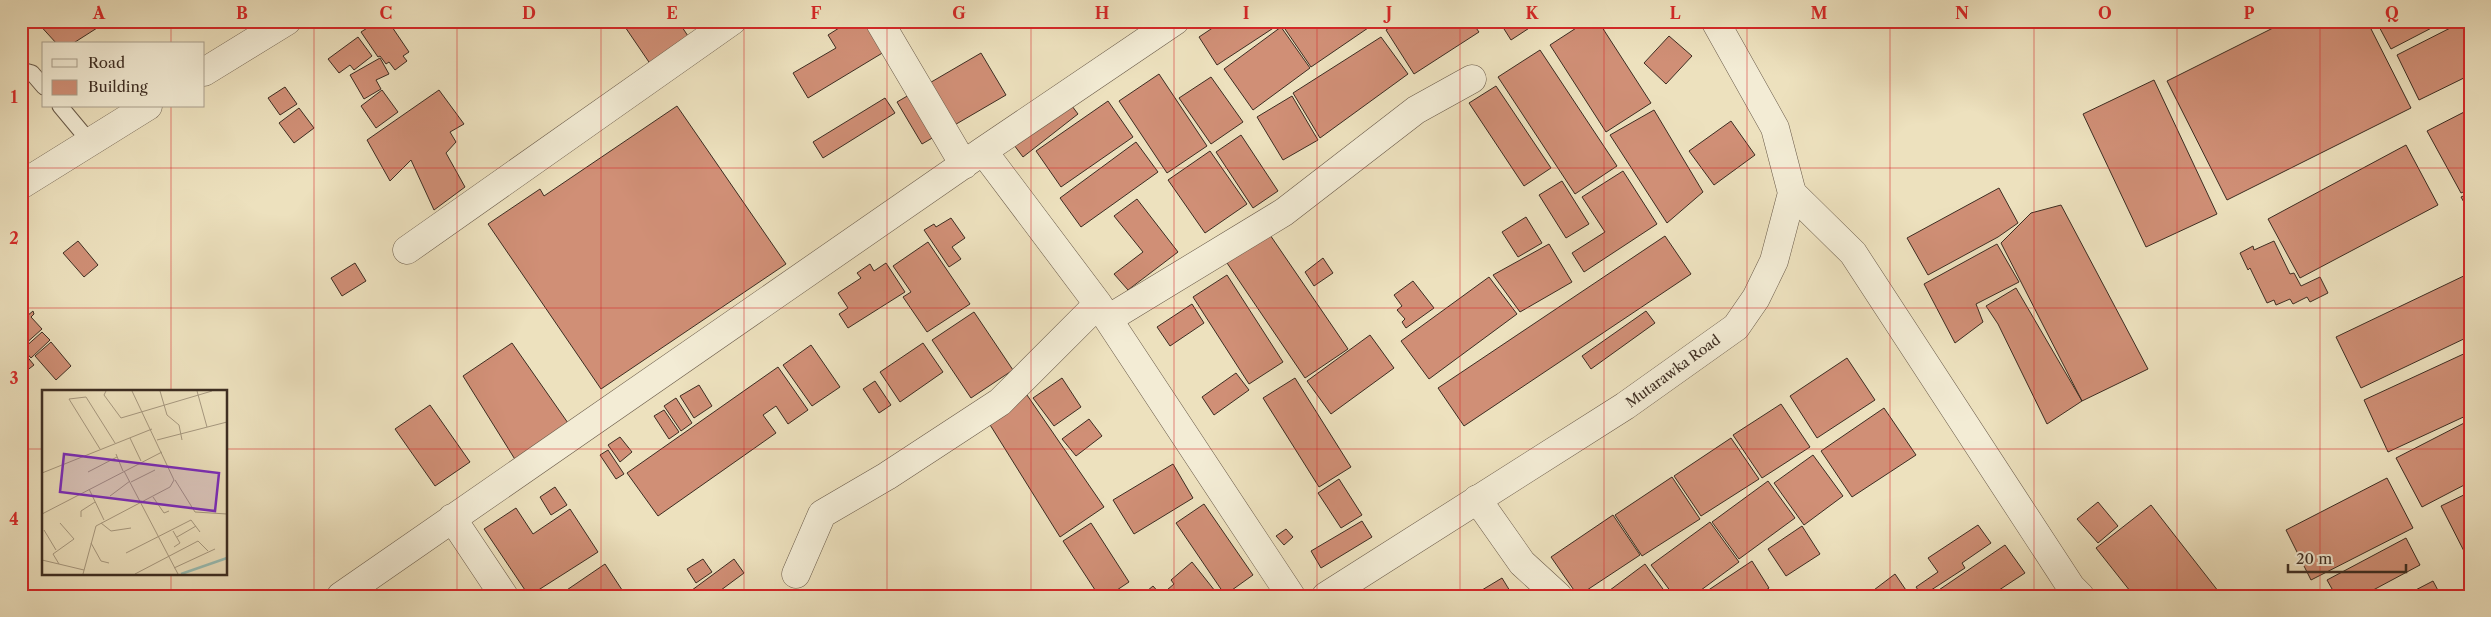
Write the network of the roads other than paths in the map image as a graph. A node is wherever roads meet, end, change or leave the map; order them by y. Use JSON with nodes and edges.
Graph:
{"nodes":[{"id":1,"x":287,"y":21,"type":"edge"},
{"id":2,"x":732,"y":21,"type":"edge"},
{"id":3,"x":879,"y":21,"type":"edge"},
{"id":4,"x":1175,"y":21,"type":"edge"},
{"id":5,"x":1715,"y":21,"type":"edge"},
{"id":6,"x":21,"y":70,"type":"edge"},
{"id":7,"x":205,"y":71,"type":"edge"},
{"id":8,"x":1472,"y":79,"type":"dead end"},
{"id":9,"x":42,"y":85,"type":"edge"},
{"id":10,"x":62,"y":108,"type":"edge"},
{"id":11,"x":145,"y":108,"type":"edge"},
{"id":12,"x":90,"y":142,"type":"junction"},
{"id":13,"x":973,"y":158,"type":"junction"},
{"id":14,"x":21,"y":185,"type":"edge"},
{"id":15,"x":1792,"y":193,"type":"junction"},
{"id":16,"x":407,"y":250,"type":"dead end"},
{"id":17,"x":1103,"y":311,"type":"junction"},
{"id":18,"x":1477,"y":499,"type":"junction"},
{"id":19,"x":452,"y":518,"type":"junction"},
{"id":20,"x":796,"y":574,"type":"dead end"},
{"id":21,"x":341,"y":596,"type":"edge"},
{"id":22,"x":504,"y":596,"type":"edge"},
{"id":23,"x":1291,"y":596,"type":"edge"},
{"id":24,"x":1326,"y":596,"type":"edge"},
{"id":25,"x":1558,"y":596,"type":"edge"},
{"id":26,"x":2080,"y":596,"type":"edge"}],
"edges":[{"from":1,"to":7,"type":"street"},
{"from":2,"to":16,"type":"street"},
{"from":3,"to":13,"type":"street"},
{"from":4,"to":13,"type":"street"},
{"from":5,"to":15,"type":"street"},
{"from":6,"to":9,"type":"lane"},
{"from":8,"to":17,"type":"street"},
{"from":10,"to":12,"type":"lane"},
{"from":11,"to":12,"type":"street"},
{"from":12,"to":14,"type":"street"},
{"from":13,"to":17,"type":"street"},
{"from":13,"to":19,"type":"street"},
{"from":15,"to":18,"type":"street","name":"Mutarawka Road"},
{"from":15,"to":26,"type":"street"},
{"from":17,"to":20,"type":"street"},
{"from":17,"to":23,"type":"street"},
{"from":18,"to":24,"type":"street","name":"Mutarawka Road"},
{"from":18,"to":25,"type":"street"},
{"from":19,"to":21,"type":"street"},
{"from":19,"to":22,"type":"street"}]}
